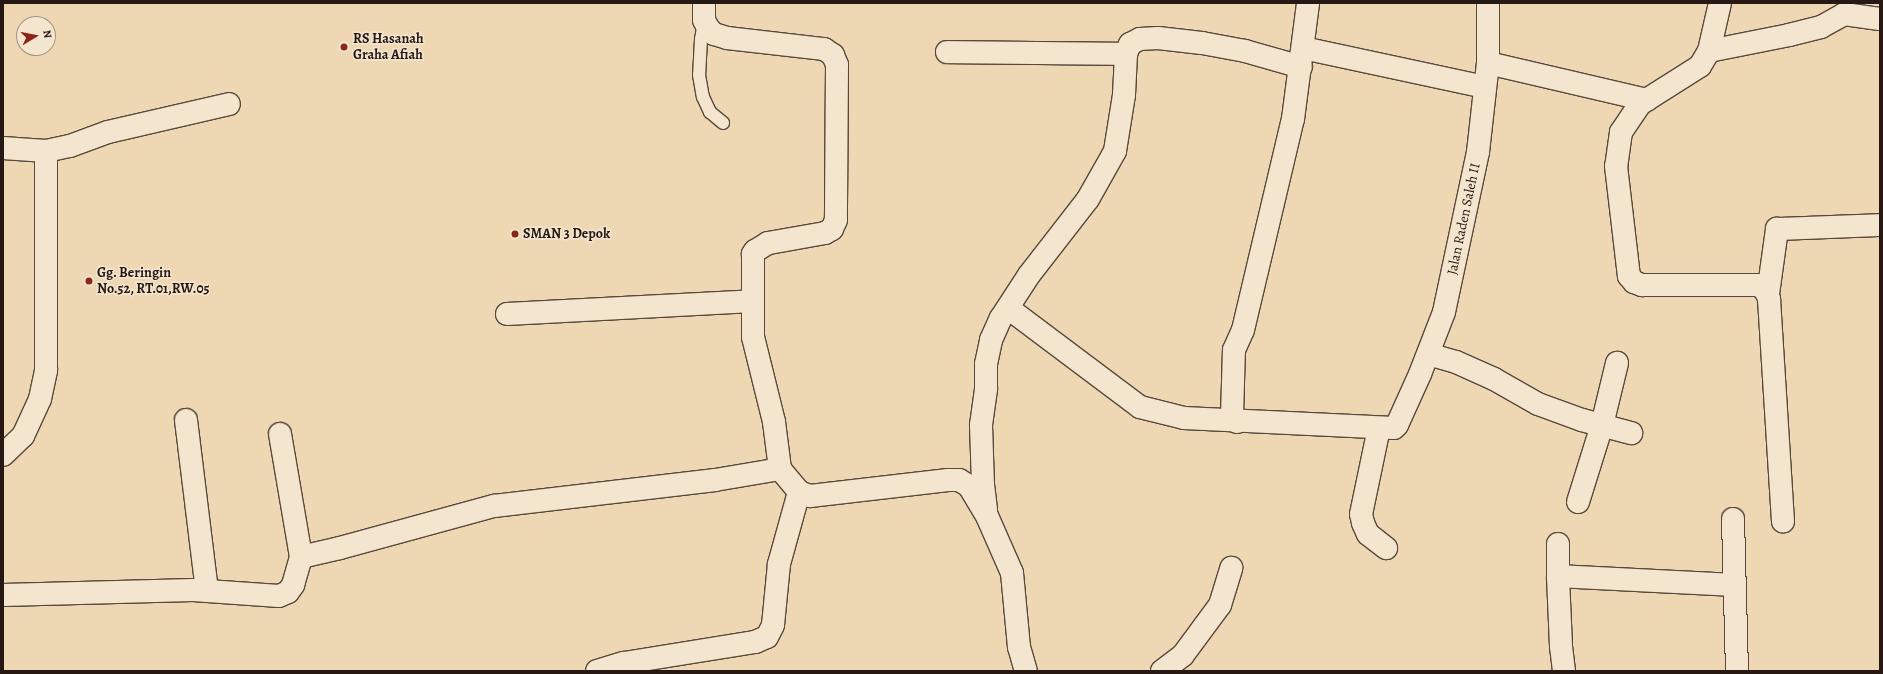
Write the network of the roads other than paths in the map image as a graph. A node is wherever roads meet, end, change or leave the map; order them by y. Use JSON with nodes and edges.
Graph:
{"nodes":[{"id":1,"x":1308,"y":3,"type":"edge"},
{"id":2,"x":1488,"y":3,"type":"edge"},
{"id":3,"x":1720,"y":3,"type":"edge"},
{"id":4,"x":704,"y":11,"type":"edge"},
{"id":5,"x":1880,"y":19,"type":"edge"},
{"id":6,"x":1709,"y":50,"type":"junction"},
{"id":7,"x":947,"y":52,"type":"dead end"},
{"id":8,"x":1126,"y":54,"type":"junction"},
{"id":9,"x":1302,"y":57,"type":"junction"},
{"id":10,"x":1488,"y":63,"type":"junction"},
{"id":11,"x":1486,"y":87,"type":"junction"},
{"id":12,"x":1647,"y":100,"type":"junction"},
{"id":13,"x":229,"y":104,"type":"dead end"},
{"id":14,"x":723,"y":123,"type":"dead end"},
{"id":15,"x":3,"y":148,"type":"edge"},
{"id":16,"x":46,"y":151,"type":"junction"},
{"id":17,"x":1880,"y":225,"type":"edge"},
{"id":18,"x":1768,"y":294,"type":"junction"},
{"id":19,"x":753,"y":301,"type":"junction"},
{"id":20,"x":1008,"y":308,"type":"junction"},
{"id":21,"x":507,"y":314,"type":"dead end"},
{"id":22,"x":1428,"y":354,"type":"junction"},
{"id":23,"x":1617,"y":363,"type":"dead end"},
{"id":24,"x":186,"y":420,"type":"dead end"},
{"id":25,"x":1237,"y":422,"type":"junction"},
{"id":26,"x":1602,"y":425,"type":"junction"},
{"id":27,"x":1388,"y":427,"type":"junction"},
{"id":28,"x":1631,"y":433,"type":"dead end"},
{"id":29,"x":280,"y":434,"type":"dead end"},
{"id":30,"x":3,"y":455,"type":"edge"},
{"id":31,"x":780,"y":469,"type":"junction"},
{"id":32,"x":799,"y":492,"type":"junction"},
{"id":33,"x":1578,"y":502,"type":"dead end"},
{"id":34,"x":987,"y":516,"type":"junction"},
{"id":35,"x":1733,"y":519,"type":"dead end"},
{"id":36,"x":1783,"y":522,"type":"dead end"},
{"id":37,"x":1558,"y":544,"type":"dead end"},
{"id":38,"x":1386,"y":548,"type":"dead end"},
{"id":39,"x":301,"y":557,"type":"junction"},
{"id":40,"x":1231,"y":568,"type":"dead end"},
{"id":41,"x":1558,"y":576,"type":"junction"},
{"id":42,"x":1734,"y":585,"type":"junction"},
{"id":43,"x":207,"y":591,"type":"junction"},
{"id":44,"x":3,"y":595,"type":"edge"},
{"id":45,"x":597,"y":671,"type":"edge"},
{"id":46,"x":1026,"y":671,"type":"edge"},
{"id":47,"x":1162,"y":671,"type":"edge"},
{"id":48,"x":1564,"y":671,"type":"edge"},
{"id":49,"x":1736,"y":671,"type":"edge"}],
"edges":[{"from":1,"to":9,"type":"street"},
{"from":2,"to":10,"type":"street","name":"Jalan Raden Saleh II"},
{"from":3,"to":6,"type":"street"},
{"from":4,"to":14,"type":"lane"},
{"from":4,"to":19,"type":"street"},
{"from":5,"to":6,"type":"street"},
{"from":6,"to":12,"type":"street"},
{"from":7,"to":8,"type":"street"},
{"from":8,"to":9,"type":"street"},
{"from":8,"to":20,"type":"street"},
{"from":9,"to":11,"type":"street"},
{"from":9,"to":25,"type":"street"},
{"from":10,"to":11,"type":"street","name":"Jalan Raden Saleh II"},
{"from":10,"to":12,"type":"street"},
{"from":11,"to":22,"type":"street","name":"Jalan Raden Saleh II"},
{"from":12,"to":18,"type":"street"},
{"from":13,"to":16,"type":"street"},
{"from":15,"to":16,"type":"street"},
{"from":16,"to":30,"type":"street"},
{"from":17,"to":18,"type":"street"},
{"from":18,"to":36,"type":"street"},
{"from":19,"to":21,"type":"street"},
{"from":19,"to":31,"type":"street"},
{"from":20,"to":25,"type":"street"},
{"from":20,"to":34,"type":"street"},
{"from":22,"to":26,"type":"street"},
{"from":22,"to":27,"type":"street","name":"Jalan Raden Saleh II"},
{"from":23,"to":26,"type":"street"},
{"from":24,"to":43,"type":"street"},
{"from":25,"to":27,"type":"street"},
{"from":26,"to":28,"type":"street"},
{"from":26,"to":33,"type":"street"},
{"from":27,"to":38,"type":"street","name":"Jalan Raden Saleh II"},
{"from":29,"to":39,"type":"street"},
{"from":31,"to":32,"type":"street"},
{"from":31,"to":39,"type":"street"},
{"from":32,"to":34,"type":"street"},
{"from":32,"to":45,"type":"street"},
{"from":34,"to":46,"type":"street"},
{"from":35,"to":42,"type":"street"},
{"from":37,"to":41,"type":"street"},
{"from":39,"to":43,"type":"street"},
{"from":40,"to":47,"type":"street"},
{"from":41,"to":42,"type":"street"},
{"from":41,"to":48,"type":"street"},
{"from":42,"to":49,"type":"street"},
{"from":43,"to":44,"type":"street"}]}
